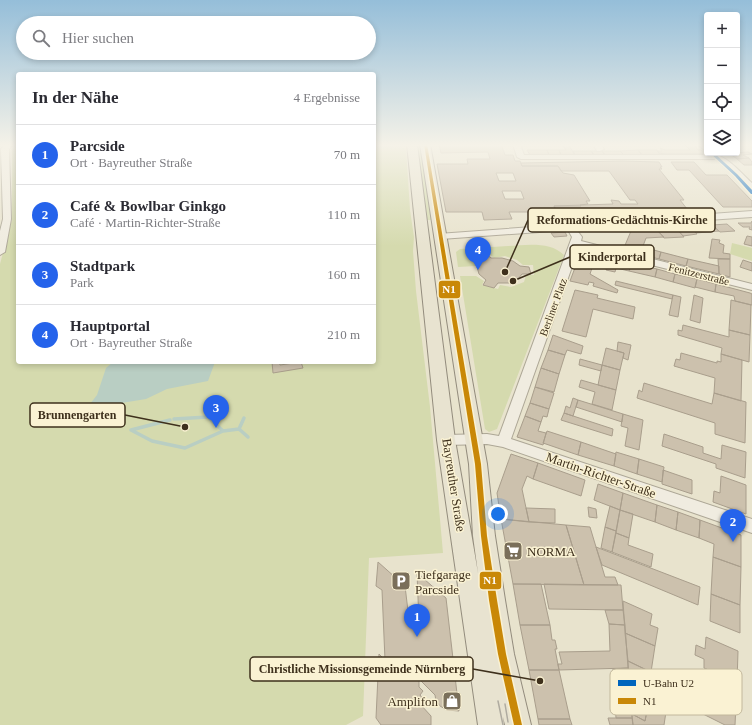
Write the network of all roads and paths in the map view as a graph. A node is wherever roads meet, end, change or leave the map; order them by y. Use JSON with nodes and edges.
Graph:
{"nodes":[{"id":1,"x":5,"y":178,"type":"edge"},
{"id":2,"x":416,"y":178,"type":"edge"},
{"id":3,"x":431,"y":178,"type":"edge"},
{"id":4,"x":741,"y":178,"type":"edge"},
{"id":5,"x":752,"y":187,"type":"edge"},
{"id":6,"x":752,"y":214,"type":"edge"},
{"id":7,"x":4,"y":220,"type":"edge"},
{"id":8,"x":571,"y":228,"type":"junction"},
{"id":9,"x":422,"y":240,"type":"junction"},
{"id":10,"x":442,"y":240,"type":"junction"},
{"id":11,"x":575,"y":248,"type":"junction"},
{"id":12,"x":0,"y":252,"type":"edge"},
{"id":13,"x":752,"y":287,"type":"edge"},
{"id":14,"x":474,"y":439,"type":"junction"},
{"id":15,"x":446,"y":440,"type":"junction"},
{"id":16,"x":503,"y":442,"type":"junction"},
{"id":17,"x":752,"y":526,"type":"edge"},
{"id":18,"x":517,"y":724,"type":"edge"},
{"id":19,"x":491,"y":725,"type":"edge"}],
"edges":[{"from":1,"to":7,"type":"street"},
{"from":2,"to":9,"type":"main road","name":"Bayreuther Straße"},
{"from":3,"to":10,"type":"main road","name":"Bayreuther Straße"},
{"from":4,"to":5,"type":"street"},
{"from":6,"to":8,"type":"street"},
{"from":7,"to":12,"type":"street"},
{"from":8,"to":10,"type":"street"},
{"from":8,"to":11,"type":"street"},
{"from":9,"to":10,"type":"main road"},
{"from":9,"to":15,"type":"main road","name":"Bayreuther Straße"},
{"from":10,"to":14,"type":"main road","name":"Bayreuther Straße"},
{"from":11,"to":13,"type":"street","name":"Fenitzerstraße"},
{"from":11,"to":16,"type":"street","name":"Berliner Platz"},
{"from":14,"to":15,"type":"street","name":"Martin-Richter-Straße"},
{"from":14,"to":16,"type":"street","name":"Martin-Richter-Straße"},
{"from":14,"to":18,"type":"main road","name":"Bayreuther Straße"},
{"from":15,"to":19,"type":"main road","name":"Bayreuther Straße"},
{"from":16,"to":17,"type":"street","name":"Martin-Richter-Straße"}]}
